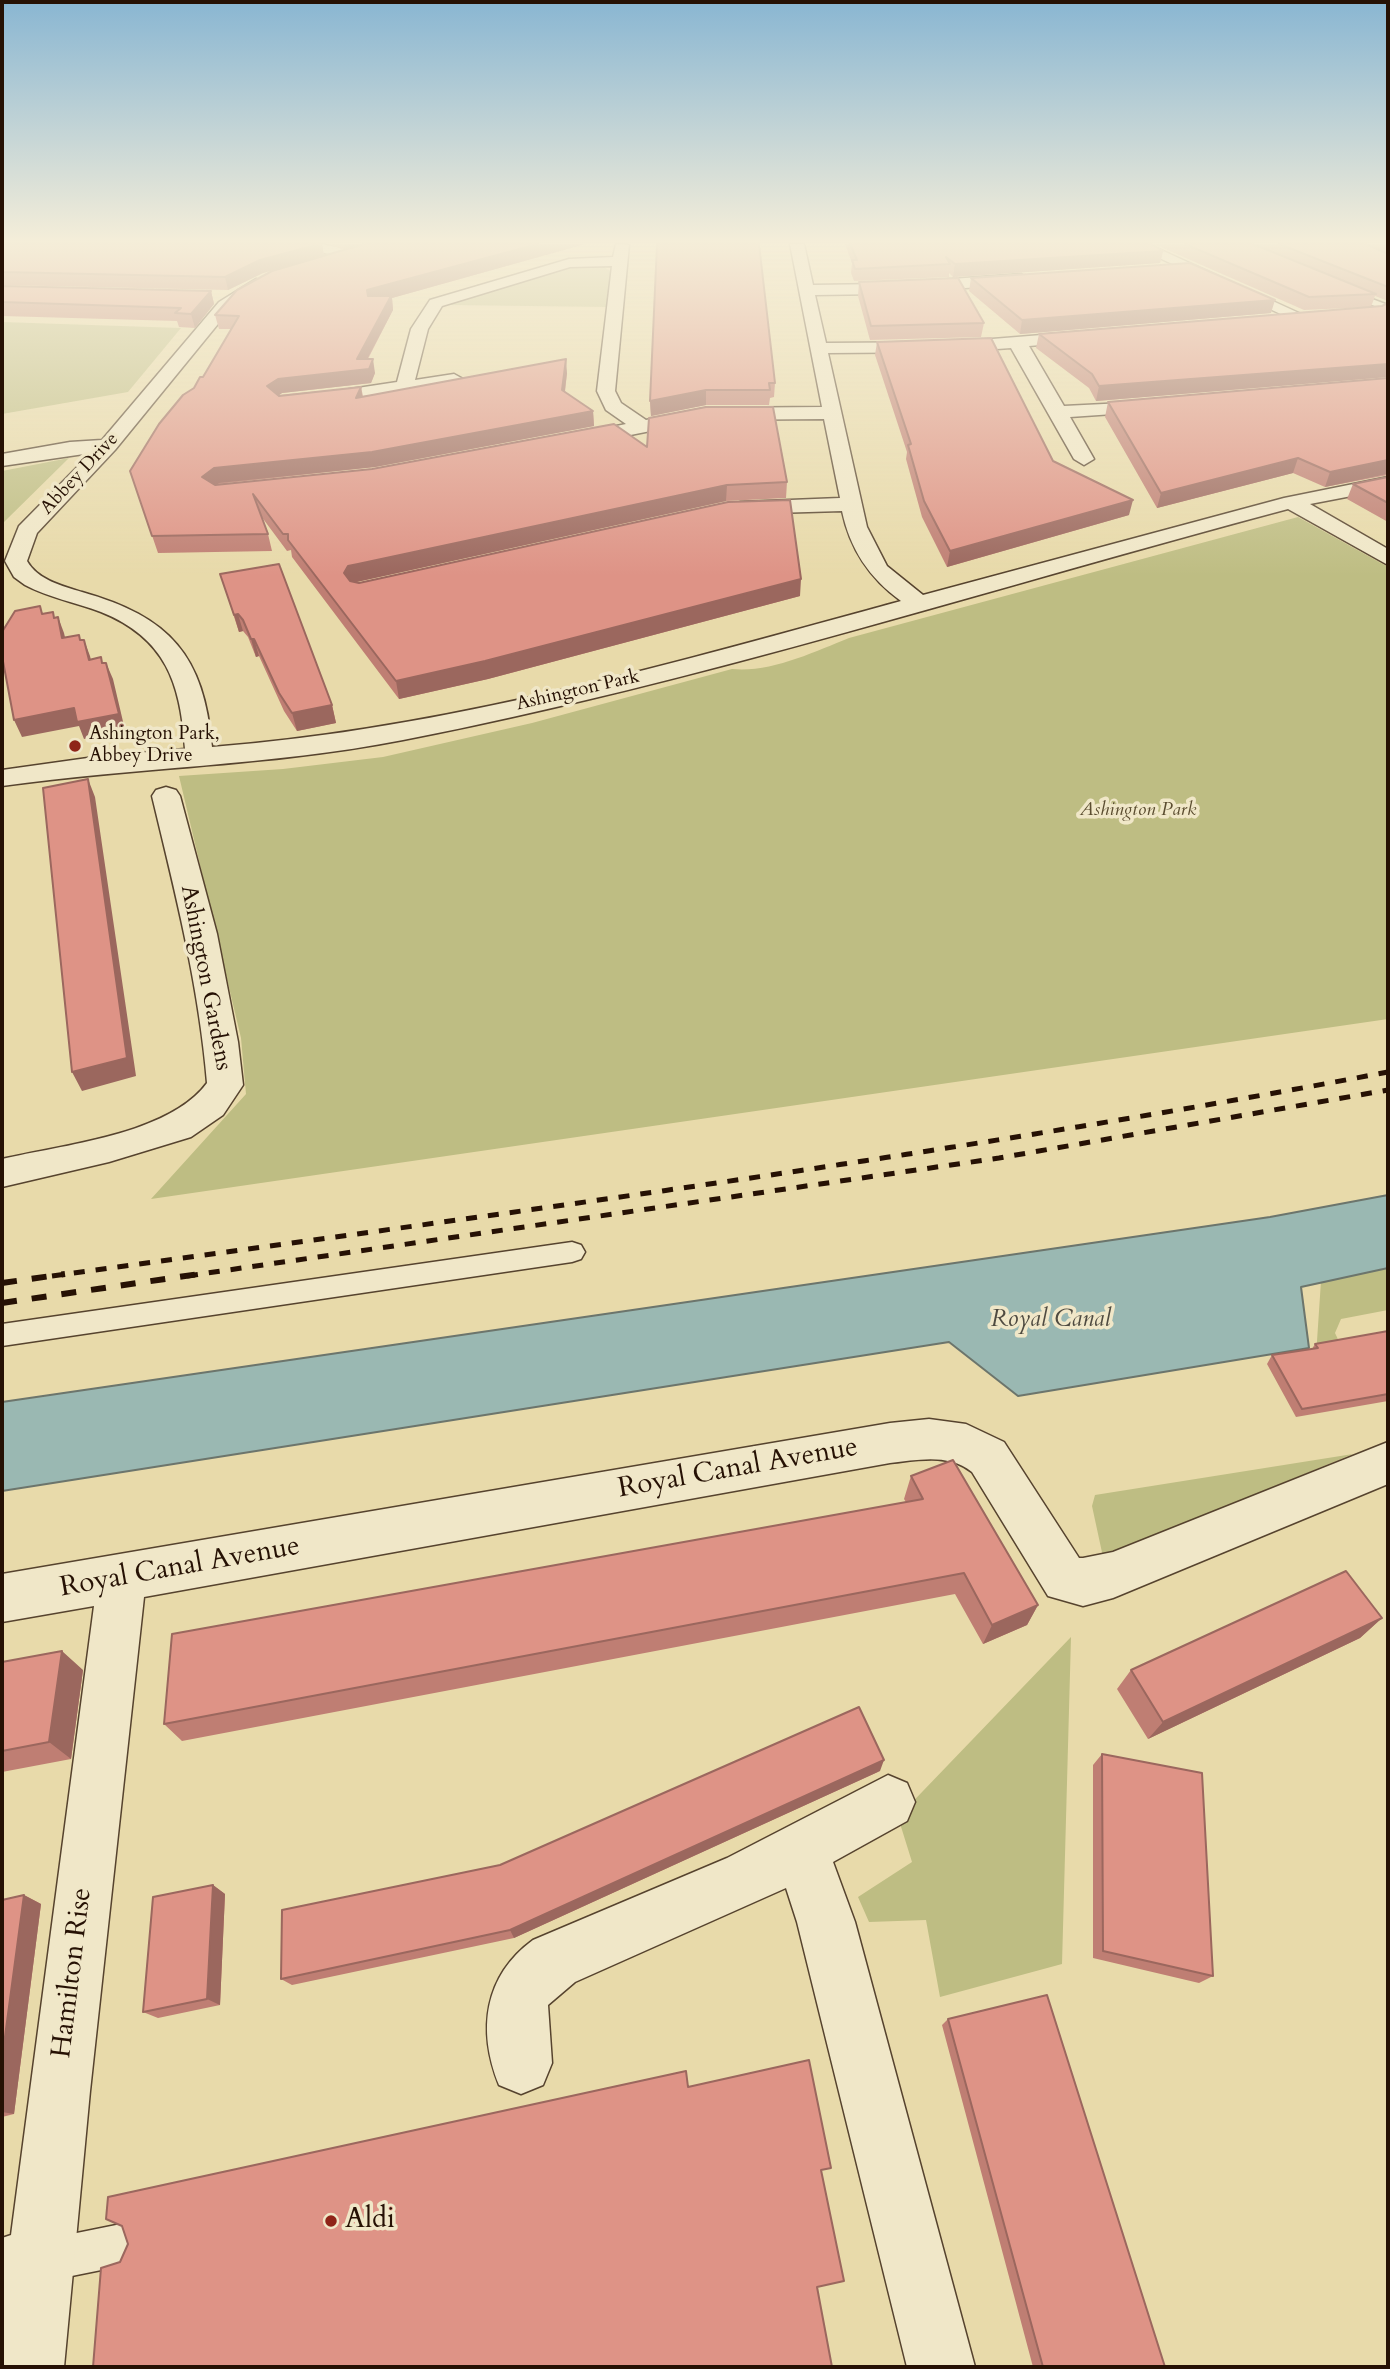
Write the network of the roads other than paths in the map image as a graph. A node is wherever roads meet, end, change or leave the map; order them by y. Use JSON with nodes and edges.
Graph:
{"nodes":[{"id":1,"x":185,"y":355,"type":"edge"},
{"id":2,"x":411,"y":355,"type":"edge"},
{"id":3,"x":610,"y":355,"type":"edge"},
{"id":4,"x":821,"y":355,"type":"edge"},
{"id":5,"x":1026,"y":355,"type":"edge"},
{"id":6,"x":454,"y":379,"type":"edge"},
{"id":7,"x":406,"y":385,"type":"junction"},
{"id":8,"x":293,"y":402,"type":"edge"},
{"id":9,"x":1182,"y":403,"type":"edge"},
{"id":10,"x":1058,"y":412,"type":"junction"},
{"id":11,"x":832,"y":413,"type":"junction"},
{"id":12,"x":640,"y":425,"type":"junction"},
{"id":13,"x":108,"y":446,"type":"junction"},
{"id":14,"x":544,"y":446,"type":"edge"},
{"id":15,"x":1084,"y":459,"type":"dead end"},
{"id":16,"x":2,"y":460,"type":"edge"},
{"id":17,"x":1388,"y":483,"type":"edge"},
{"id":18,"x":1291,"y":502,"type":"junction"},
{"id":19,"x":850,"y":504,"type":"junction"},
{"id":20,"x":716,"y":512,"type":"edge"},
{"id":21,"x":1388,"y":558,"type":"edge"},
{"id":22,"x":9,"y":562,"type":"edge"},
{"id":23,"x":917,"y":602,"type":"junction"},
{"id":24,"x":200,"y":755,"type":"junction"},
{"id":25,"x":2,"y":778,"type":"edge"},
{"id":26,"x":166,"y":796,"type":"dead end"},
{"id":27,"x":2,"y":1173,"type":"edge"},
{"id":28,"x":572,"y":1252,"type":"dead end"},
{"id":29,"x":2,"y":1335,"type":"edge"},
{"id":30,"x":1388,"y":1463,"type":"edge"},
{"id":31,"x":122,"y":1578,"type":"junction"},
{"id":32,"x":2,"y":1598,"type":"edge"},
{"id":33,"x":888,"y":1802,"type":"dead end"},
{"id":34,"x":801,"y":1850,"type":"junction"},
{"id":35,"x":521,"y":2063,"type":"dead end"},
{"id":36,"x":131,"y":2243,"type":"edge"},
{"id":37,"x":21,"y":2266,"type":"edge"},
{"id":38,"x":30,"y":2367,"type":"edge"},
{"id":39,"x":941,"y":2367,"type":"edge"}],
"edges":[{"from":1,"to":13,"type":"street","name":"Abbey Drive"},
{"from":2,"to":7,"type":"street"},
{"from":3,"to":12,"type":"street"},
{"from":4,"to":11,"type":"street"},
{"from":5,"to":10,"type":"street"},
{"from":6,"to":7,"type":"street"},
{"from":7,"to":8,"type":"street"},
{"from":9,"to":10,"type":"street"},
{"from":10,"to":15,"type":"street"},
{"from":11,"to":12,"type":"street"},
{"from":11,"to":19,"type":"street"},
{"from":12,"to":14,"type":"street"},
{"from":13,"to":16,"type":"street"},
{"from":13,"to":22,"type":"street","name":"Abbey Drive"},
{"from":17,"to":18,"type":"street","name":"Ashington Park"},
{"from":18,"to":21,"type":"street"},
{"from":18,"to":23,"type":"street","name":"Ashington Park"},
{"from":19,"to":20,"type":"street"},
{"from":19,"to":23,"type":"street"},
{"from":22,"to":24,"type":"street","name":"Abbey Drive"},
{"from":23,"to":24,"type":"street","name":"Ashington Park"},
{"from":24,"to":25,"type":"street","name":"Ashington Park"},
{"from":26,"to":27,"type":"street","name":"Ashington Gardens"},
{"from":28,"to":29,"type":"lane"},
{"from":30,"to":31,"type":"street","name":"Royal Canal Avenue"},
{"from":31,"to":32,"type":"street","name":"Royal Canal Avenue"},
{"from":31,"to":37,"type":"street","name":"Hamilton Rise"},
{"from":33,"to":34,"type":"street"},
{"from":34,"to":35,"type":"street"},
{"from":34,"to":39,"type":"street"},
{"from":36,"to":37,"type":"lane"},
{"from":37,"to":38,"type":"street","name":"Hamilton Rise"}]}
